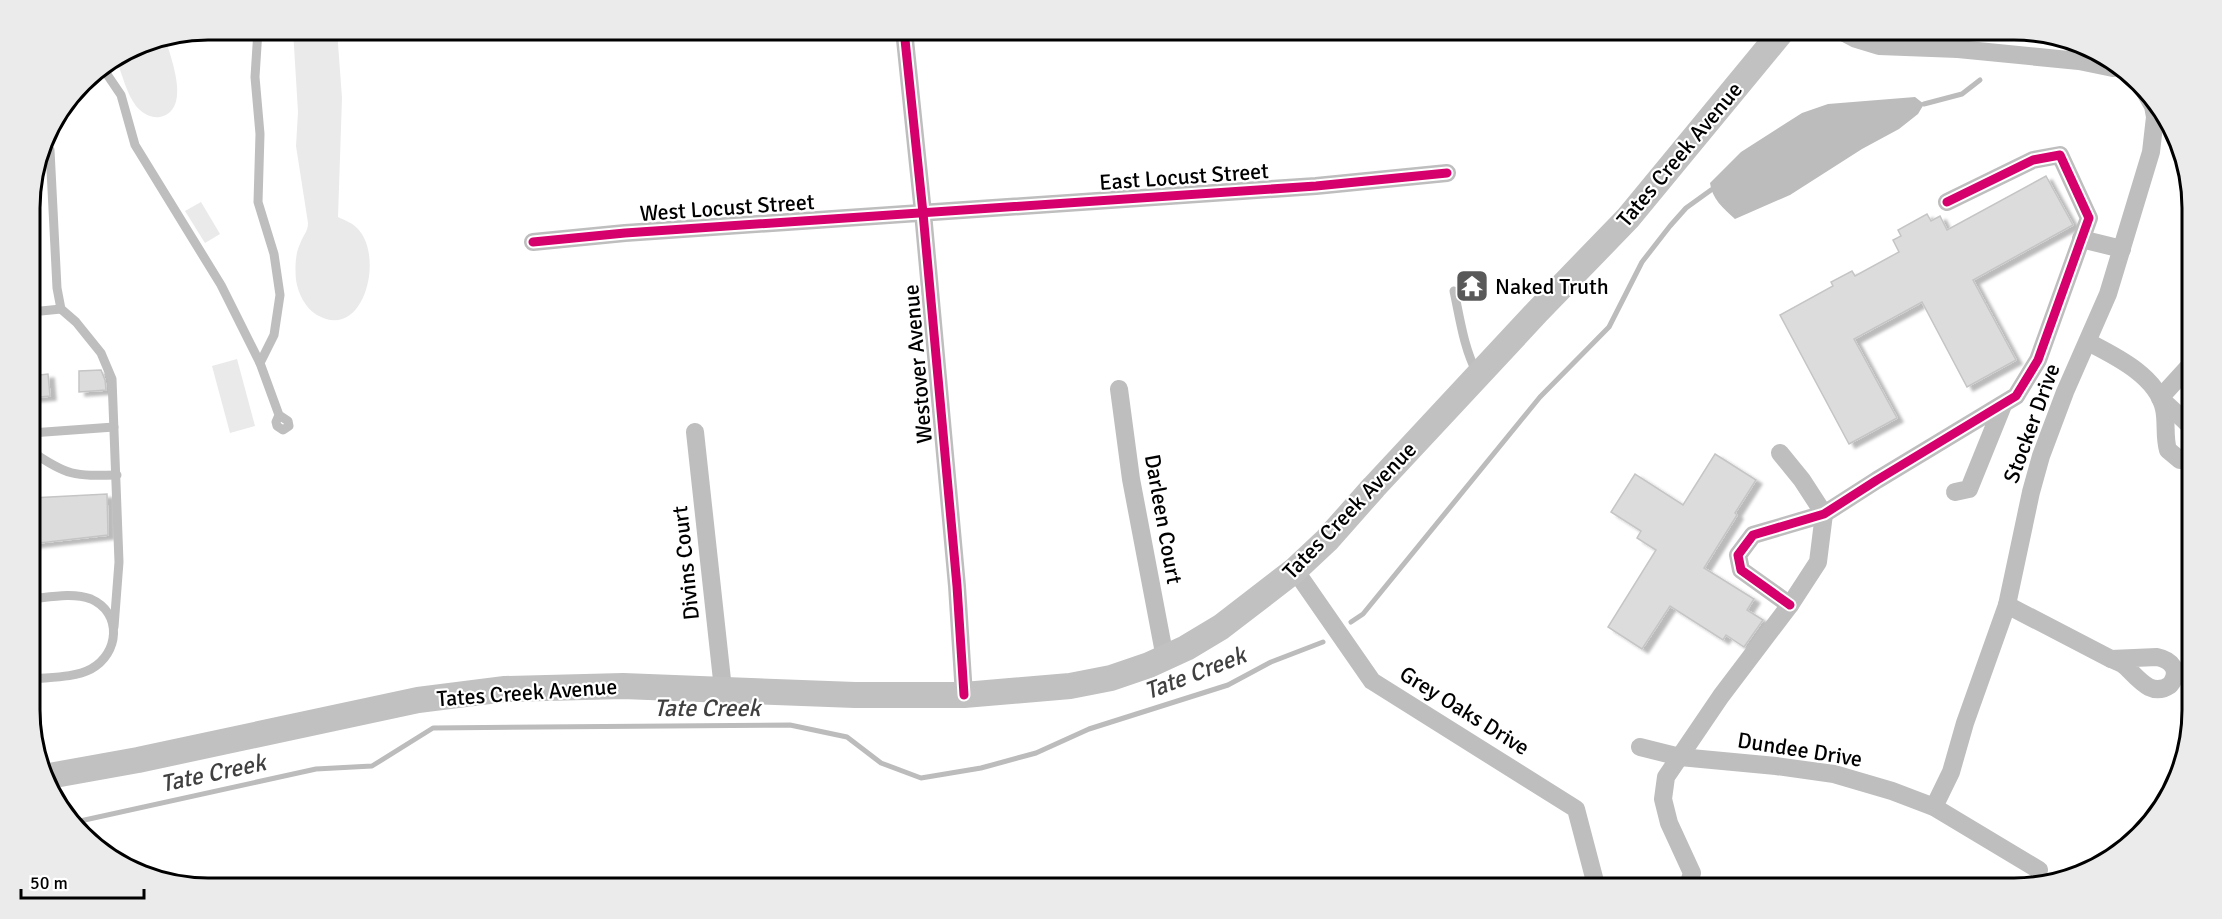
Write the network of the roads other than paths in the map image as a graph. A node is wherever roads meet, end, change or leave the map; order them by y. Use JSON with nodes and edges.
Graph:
{"nodes":[{"id":1,"x":257,"y":41,"type":"edge"},
{"id":2,"x":905,"y":41,"type":"edge"},
{"id":3,"x":1774,"y":41,"type":"edge"},
{"id":4,"x":1863,"y":41,"type":"edge"},
{"id":5,"x":1891,"y":41,"type":"edge"},
{"id":6,"x":1958,"y":41,"type":"edge"},
{"id":7,"x":1900,"y":46,"type":"junction"},
{"id":8,"x":1958,"y":49,"type":"junction"},
{"id":9,"x":2101,"y":65,"type":"edge"},
{"id":10,"x":107,"y":74,"type":"edge"},
{"id":11,"x":2159,"y":125,"type":"edge"},
{"id":12,"x":50,"y":153,"type":"edge"},
{"id":13,"x":1448,"y":173,"type":"dead end"},
{"id":14,"x":1947,"y":202,"type":"dead end"},
{"id":15,"x":923,"y":213,"type":"junction"},
{"id":16,"x":2081,"y":239,"type":"junction"},
{"id":17,"x":533,"y":242,"type":"dead end"},
{"id":18,"x":2122,"y":249,"type":"junction"},
{"id":19,"x":1454,"y":291,"type":"dead end"},
{"id":20,"x":61,"y":309,"type":"junction"},
{"id":21,"x":41,"y":311,"type":"edge"},
{"id":22,"x":2088,"y":342,"type":"junction"},
{"id":23,"x":260,"y":363,"type":"junction"},
{"id":24,"x":2182,"y":374,"type":"edge"},
{"id":25,"x":1478,"y":375,"type":"junction"},
{"id":26,"x":1119,"y":389,"type":"dead end"},
{"id":27,"x":2160,"y":398,"type":"junction"},
{"id":28,"x":2003,"y":405,"type":"junction"},
{"id":29,"x":2182,"y":413,"type":"edge"},
{"id":30,"x":279,"y":415,"type":"dead end"},
{"id":31,"x":114,"y":428,"type":"junction"},
{"id":32,"x":41,"y":432,"type":"edge"},
{"id":33,"x":695,"y":432,"type":"dead end"},
{"id":34,"x":1780,"y":453,"type":"dead end"},
{"id":35,"x":40,"y":458,"type":"edge"},
{"id":36,"x":2182,"y":460,"type":"edge"},
{"id":37,"x":117,"y":475,"type":"junction"},
{"id":38,"x":1955,"y":492,"type":"dead end"},
{"id":39,"x":1824,"y":514,"type":"junction"},
{"id":40,"x":1294,"y":570,"type":"junction"},
{"id":41,"x":40,"y":597,"type":"edge"},
{"id":42,"x":1790,"y":605,"type":"junction"},
{"id":43,"x":2007,"y":605,"type":"junction"},
{"id":44,"x":114,"y":627,"type":"junction"},
{"id":45,"x":1165,"y":658,"type":"junction"},
{"id":46,"x":2111,"y":659,"type":"dead end"},
{"id":47,"x":40,"y":679,"type":"edge"},
{"id":48,"x":723,"y":689,"type":"junction"},
{"id":49,"x":964,"y":695,"type":"junction"},
{"id":50,"x":1640,"y":747,"type":"dead end"},
{"id":51,"x":1680,"y":757,"type":"junction"},
{"id":52,"x":54,"y":775,"type":"edge"},
{"id":53,"x":1934,"y":807,"type":"junction"},
{"id":54,"x":2039,"y":870,"type":"dead end"},
{"id":55,"x":1594,"y":878,"type":"edge"},
{"id":56,"x":1690,"y":878,"type":"edge"}],
"edges":[{"from":1,"to":23,"type":"lane"},
{"from":2,"to":15,"type":"street","name":"Westover Avenue"},
{"from":3,"to":25,"type":"main road","name":"Tates Creek Avenue"},
{"from":4,"to":7,"type":"street"},
{"from":5,"to":7,"type":"street"},
{"from":6,"to":8,"type":"street"},
{"from":7,"to":8,"type":"street"},
{"from":8,"to":9,"type":"street"},
{"from":10,"to":23,"type":"lane"},
{"from":11,"to":18,"type":"street","name":"Stocker Drive"},
{"from":12,"to":20,"type":"lane"},
{"from":13,"to":15,"type":"street","name":"East Locust Street"},
{"from":14,"to":16,"type":"street"},
{"from":15,"to":17,"type":"street","name":"West Locust Street"},
{"from":15,"to":49,"type":"street","name":"Westover Avenue"},
{"from":16,"to":18,"type":"street"},
{"from":16,"to":28,"type":"street"},
{"from":18,"to":22,"type":"street","name":"Stocker Drive"},
{"from":19,"to":25,"type":"lane"},
{"from":20,"to":21,"type":"lane"},
{"from":20,"to":31,"type":"lane"},
{"from":22,"to":27,"type":"street"},
{"from":22,"to":43,"type":"street","name":"Stocker Drive"},
{"from":23,"to":30,"type":"lane"},
{"from":24,"to":27,"type":"street"},
{"from":25,"to":40,"type":"main road","name":"Tates Creek Avenue"},
{"from":26,"to":45,"type":"street","name":"Darleen Court"},
{"from":27,"to":29,"type":"street"},
{"from":27,"to":36,"type":"street"},
{"from":28,"to":38,"type":"street"},
{"from":28,"to":39,"type":"street"},
{"from":31,"to":32,"type":"lane"},
{"from":31,"to":37,"type":"lane"},
{"from":33,"to":48,"type":"street","name":"Divins Court"},
{"from":34,"to":39,"type":"street"},
{"from":35,"to":37,"type":"lane"},
{"from":37,"to":44,"type":"lane"},
{"from":39,"to":42,"type":"street"},
{"from":39,"to":42,"type":"street"},
{"from":40,"to":45,"type":"main road","name":"Tates Creek Avenue"},
{"from":40,"to":55,"type":"street","name":"Grey Oaks Drive"},
{"from":41,"to":44,"type":"lane"},
{"from":42,"to":51,"type":"street"},
{"from":43,"to":46,"type":"street"},
{"from":43,"to":53,"type":"street","name":"Stocker Drive"},
{"from":44,"to":47,"type":"lane"},
{"from":45,"to":49,"type":"main road","name":"Tates Creek Avenue"},
{"from":48,"to":49,"type":"main road","name":"Tates Creek Avenue"},
{"from":48,"to":52,"type":"main road","name":"Tates Creek Avenue"},
{"from":50,"to":51,"type":"street","name":"Dundee Drive"},
{"from":51,"to":53,"type":"street","name":"Dundee Drive"},
{"from":51,"to":56,"type":"street"},
{"from":53,"to":54,"type":"street","name":"Dundee Drive"}]}
